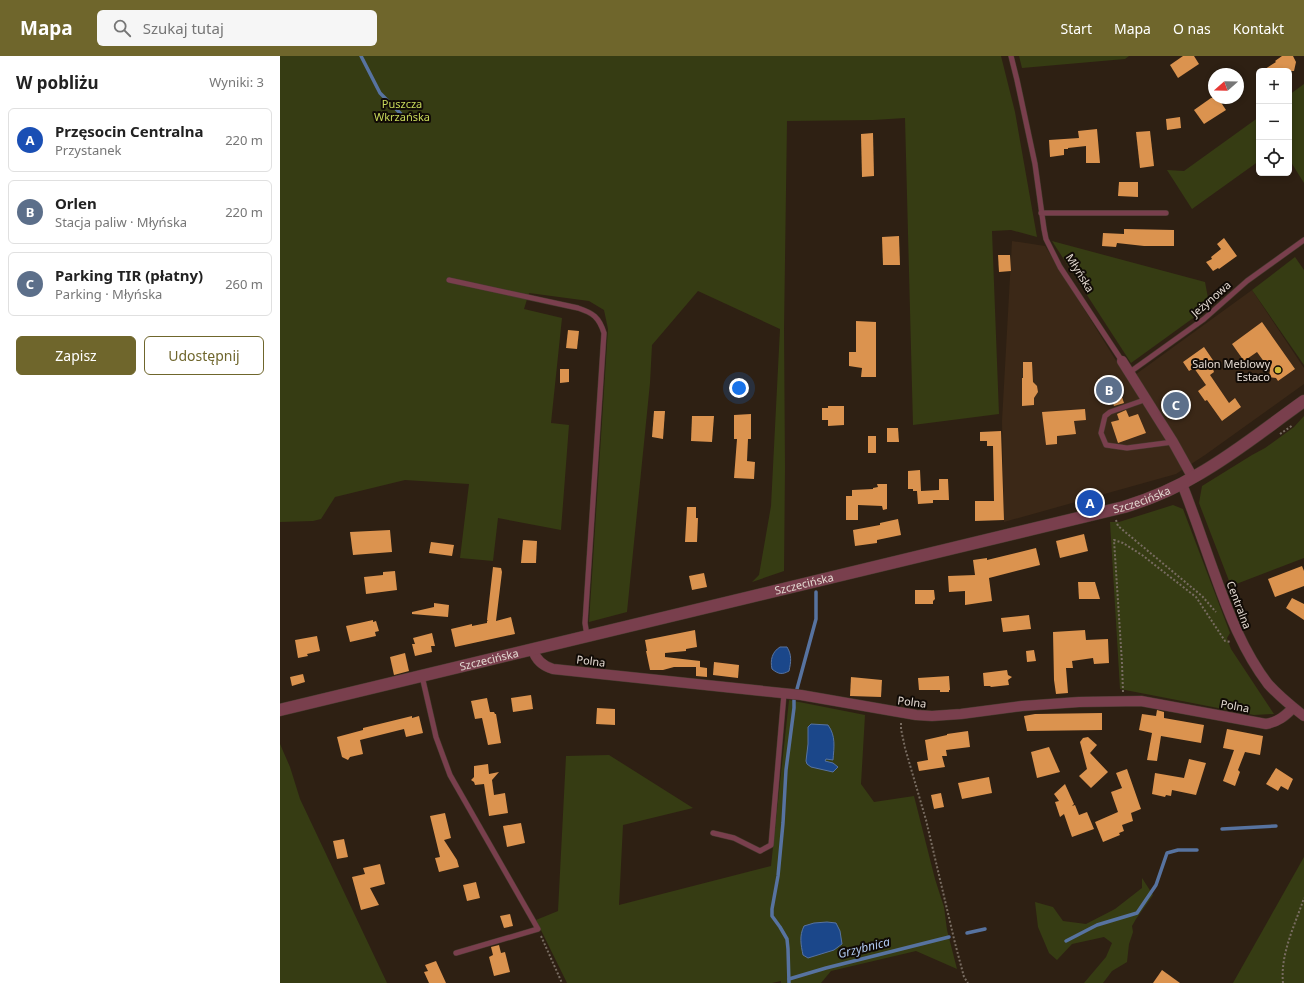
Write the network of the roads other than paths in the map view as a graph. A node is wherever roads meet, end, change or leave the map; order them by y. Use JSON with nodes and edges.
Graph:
{"nodes":[{"id":1,"x":1011,"y":56,"type":"edge"},
{"id":2,"x":1041,"y":213,"type":"junction"},
{"id":3,"x":1166,"y":213,"type":"dead end"},
{"id":4,"x":1304,"y":240,"type":"edge"},
{"id":5,"x":449,"y":280,"type":"dead end"},
{"id":6,"x":1122,"y":361,"type":"joint"},
{"id":7,"x":1130,"y":372,"type":"junction"},
{"id":8,"x":1147,"y":399,"type":"junction"},
{"id":9,"x":1304,"y":401,"type":"edge"},
{"id":10,"x":1173,"y":442,"type":"junction"},
{"id":11,"x":1193,"y":478,"type":"junction"},
{"id":12,"x":1182,"y":484,"type":"junction"},
{"id":13,"x":588,"y":636,"type":"junction"},
{"id":14,"x":533,"y":650,"type":"junction"},
{"id":15,"x":422,"y":676,"type":"junction"},
{"id":16,"x":784,"y":694,"type":"junction"},
{"id":17,"x":1293,"y":708,"type":"junction"},
{"id":18,"x":280,"y":710,"type":"edge"},
{"id":19,"x":1304,"y":716,"type":"edge"},
{"id":20,"x":714,"y":833,"type":"dead end"},
{"id":21,"x":456,"y":953,"type":"dead end"}],
"edges":[{"from":1,"to":2,"type":"lane","name":"Młyńska"},
{"from":2,"to":3,"type":"lane"},
{"from":2,"to":6,"type":"lane","name":"Młyńska"},
{"from":4,"to":7,"type":"lane","name":"Jeżynowa"},
{"from":5,"to":13,"type":"lane"},
{"from":6,"to":7,"type":"street","name":"Młyńska"},
{"from":7,"to":8,"type":"street","name":"Młyńska"},
{"from":8,"to":10,"type":"street","name":"Młyńska"},
{"from":8,"to":10,"type":"lane"},
{"from":9,"to":11,"type":"street","name":"Szczecińska"},
{"from":10,"to":11,"type":"street","name":"Młyńska"},
{"from":11,"to":12,"type":"street","name":"Szczecińska"},
{"from":12,"to":13,"type":"street","name":"Szczecińska"},
{"from":12,"to":17,"type":"street","name":"Centralna"},
{"from":13,"to":14,"type":"street","name":"Szczecińska"},
{"from":14,"to":15,"type":"street","name":"Szczecińska"},
{"from":14,"to":16,"type":"street","name":"Polna"},
{"from":15,"to":18,"type":"street","name":"Szczecińska"},
{"from":15,"to":21,"type":"lane"},
{"from":16,"to":17,"type":"street","name":"Polna"},
{"from":16,"to":20,"type":"lane"},
{"from":17,"to":19,"type":"street","name":"Centralna"}]}
